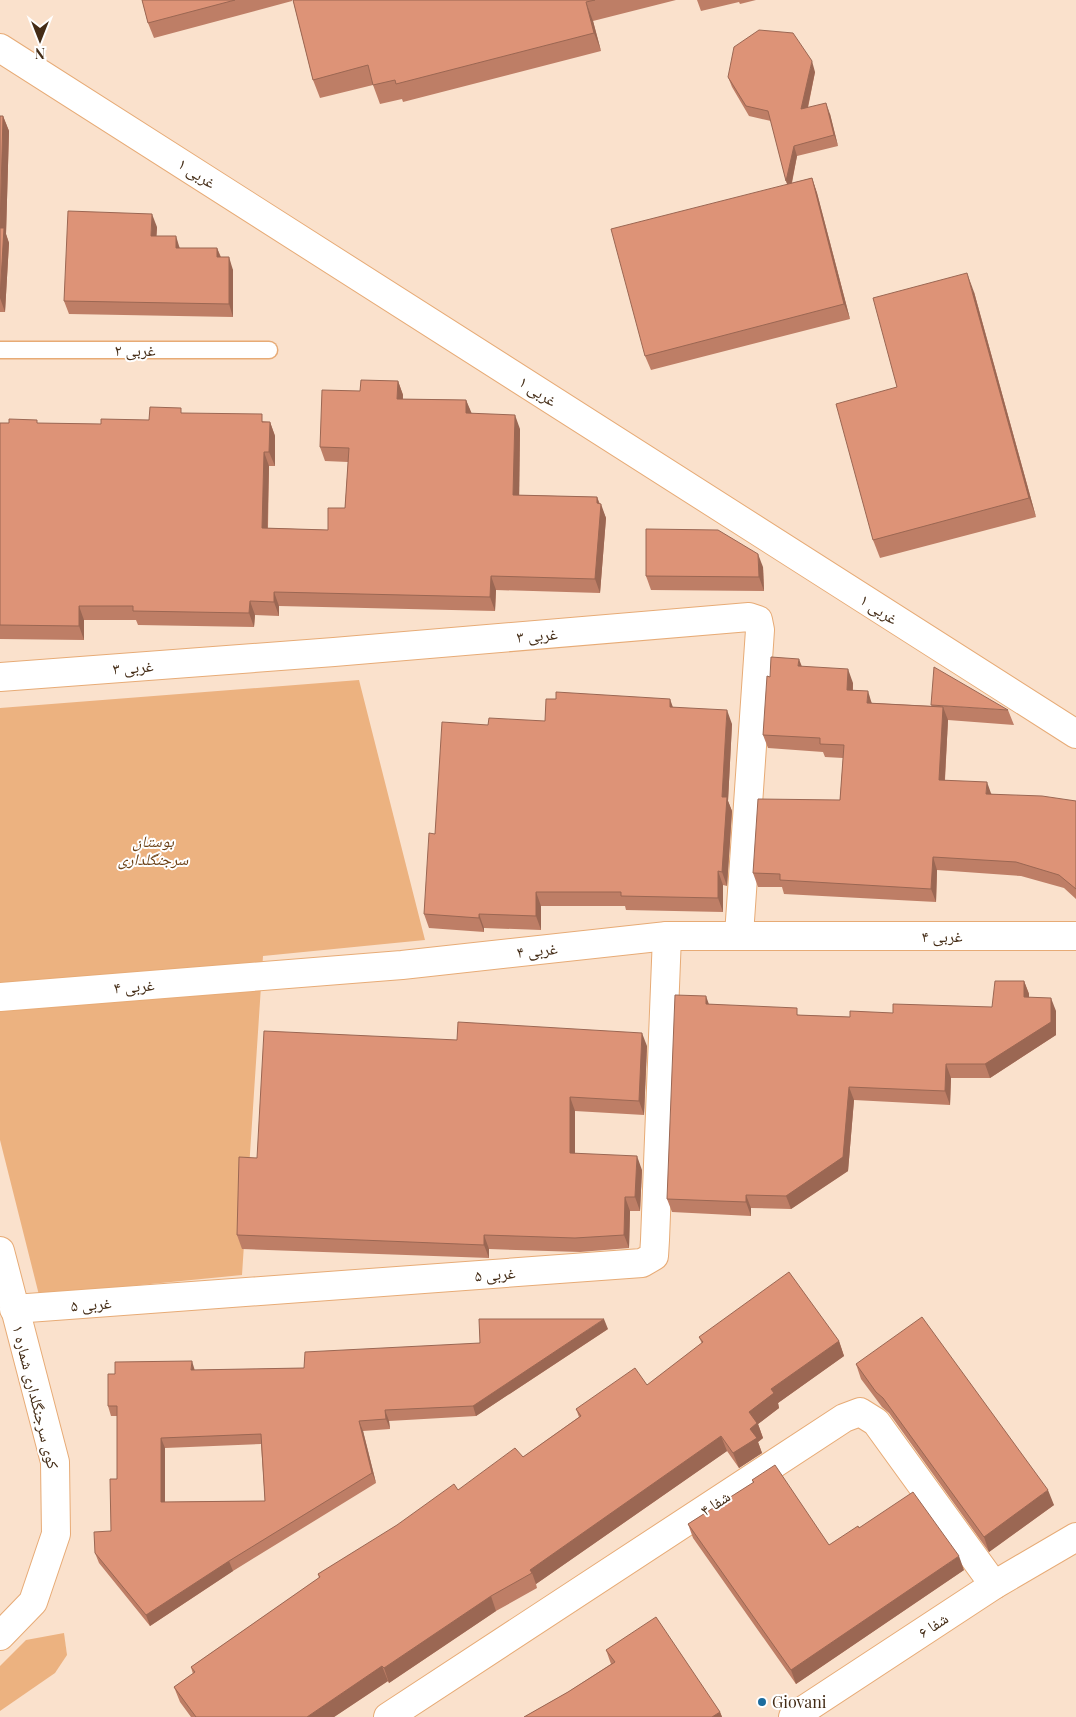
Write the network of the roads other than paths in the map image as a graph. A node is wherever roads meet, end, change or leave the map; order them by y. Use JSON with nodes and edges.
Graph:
{"nodes":[{"id":1,"x":0,"y":48,"type":"edge"},
{"id":2,"x":0,"y":350,"type":"edge"},
{"id":3,"x":269,"y":350,"type":"dead end"},
{"id":4,"x":0,"y":677,"type":"edge"},
{"id":5,"x":1076,"y":734,"type":"edge"},
{"id":6,"x":739,"y":935,"type":"junction"},
{"id":7,"x":667,"y":936,"type":"junction"},
{"id":8,"x":1076,"y":936,"type":"edge"},
{"id":9,"x":0,"y":997,"type":"edge"},
{"id":10,"x":0,"y":1251,"type":"edge"},
{"id":11,"x":14,"y":1309,"type":"junction"},
{"id":12,"x":1076,"y":1537,"type":"edge"},
{"id":13,"x":994,"y":1585,"type":"junction"},
{"id":14,"x":0,"y":1636,"type":"edge"},
{"id":15,"x":388,"y":1717,"type":"edge"},
{"id":16,"x":793,"y":1717,"type":"edge"}],
"edges":[{"from":1,"to":5,"type":"street","name":"غربی ۱"},
{"from":2,"to":3,"type":"lane","name":"غربی ۲"},
{"from":4,"to":6,"type":"street","name":"غربی ۳"},
{"from":6,"to":7,"type":"street","name":"غربی ۴"},
{"from":6,"to":8,"type":"street","name":"غربی ۴"},
{"from":7,"to":9,"type":"street","name":"غربی ۴"},
{"from":7,"to":11,"type":"street","name":"غربی ۵"},
{"from":10,"to":11,"type":"street","name":"کوی سرجنگلداری شماره ۱"},
{"from":11,"to":14,"type":"street","name":"کوی سرجنگلداری شماره ۱"},
{"from":12,"to":13,"type":"street","name":"شفا ۶"},
{"from":13,"to":15,"type":"street","name":"شفا ۴"},
{"from":13,"to":16,"type":"street","name":"شفا ۶"}]}
